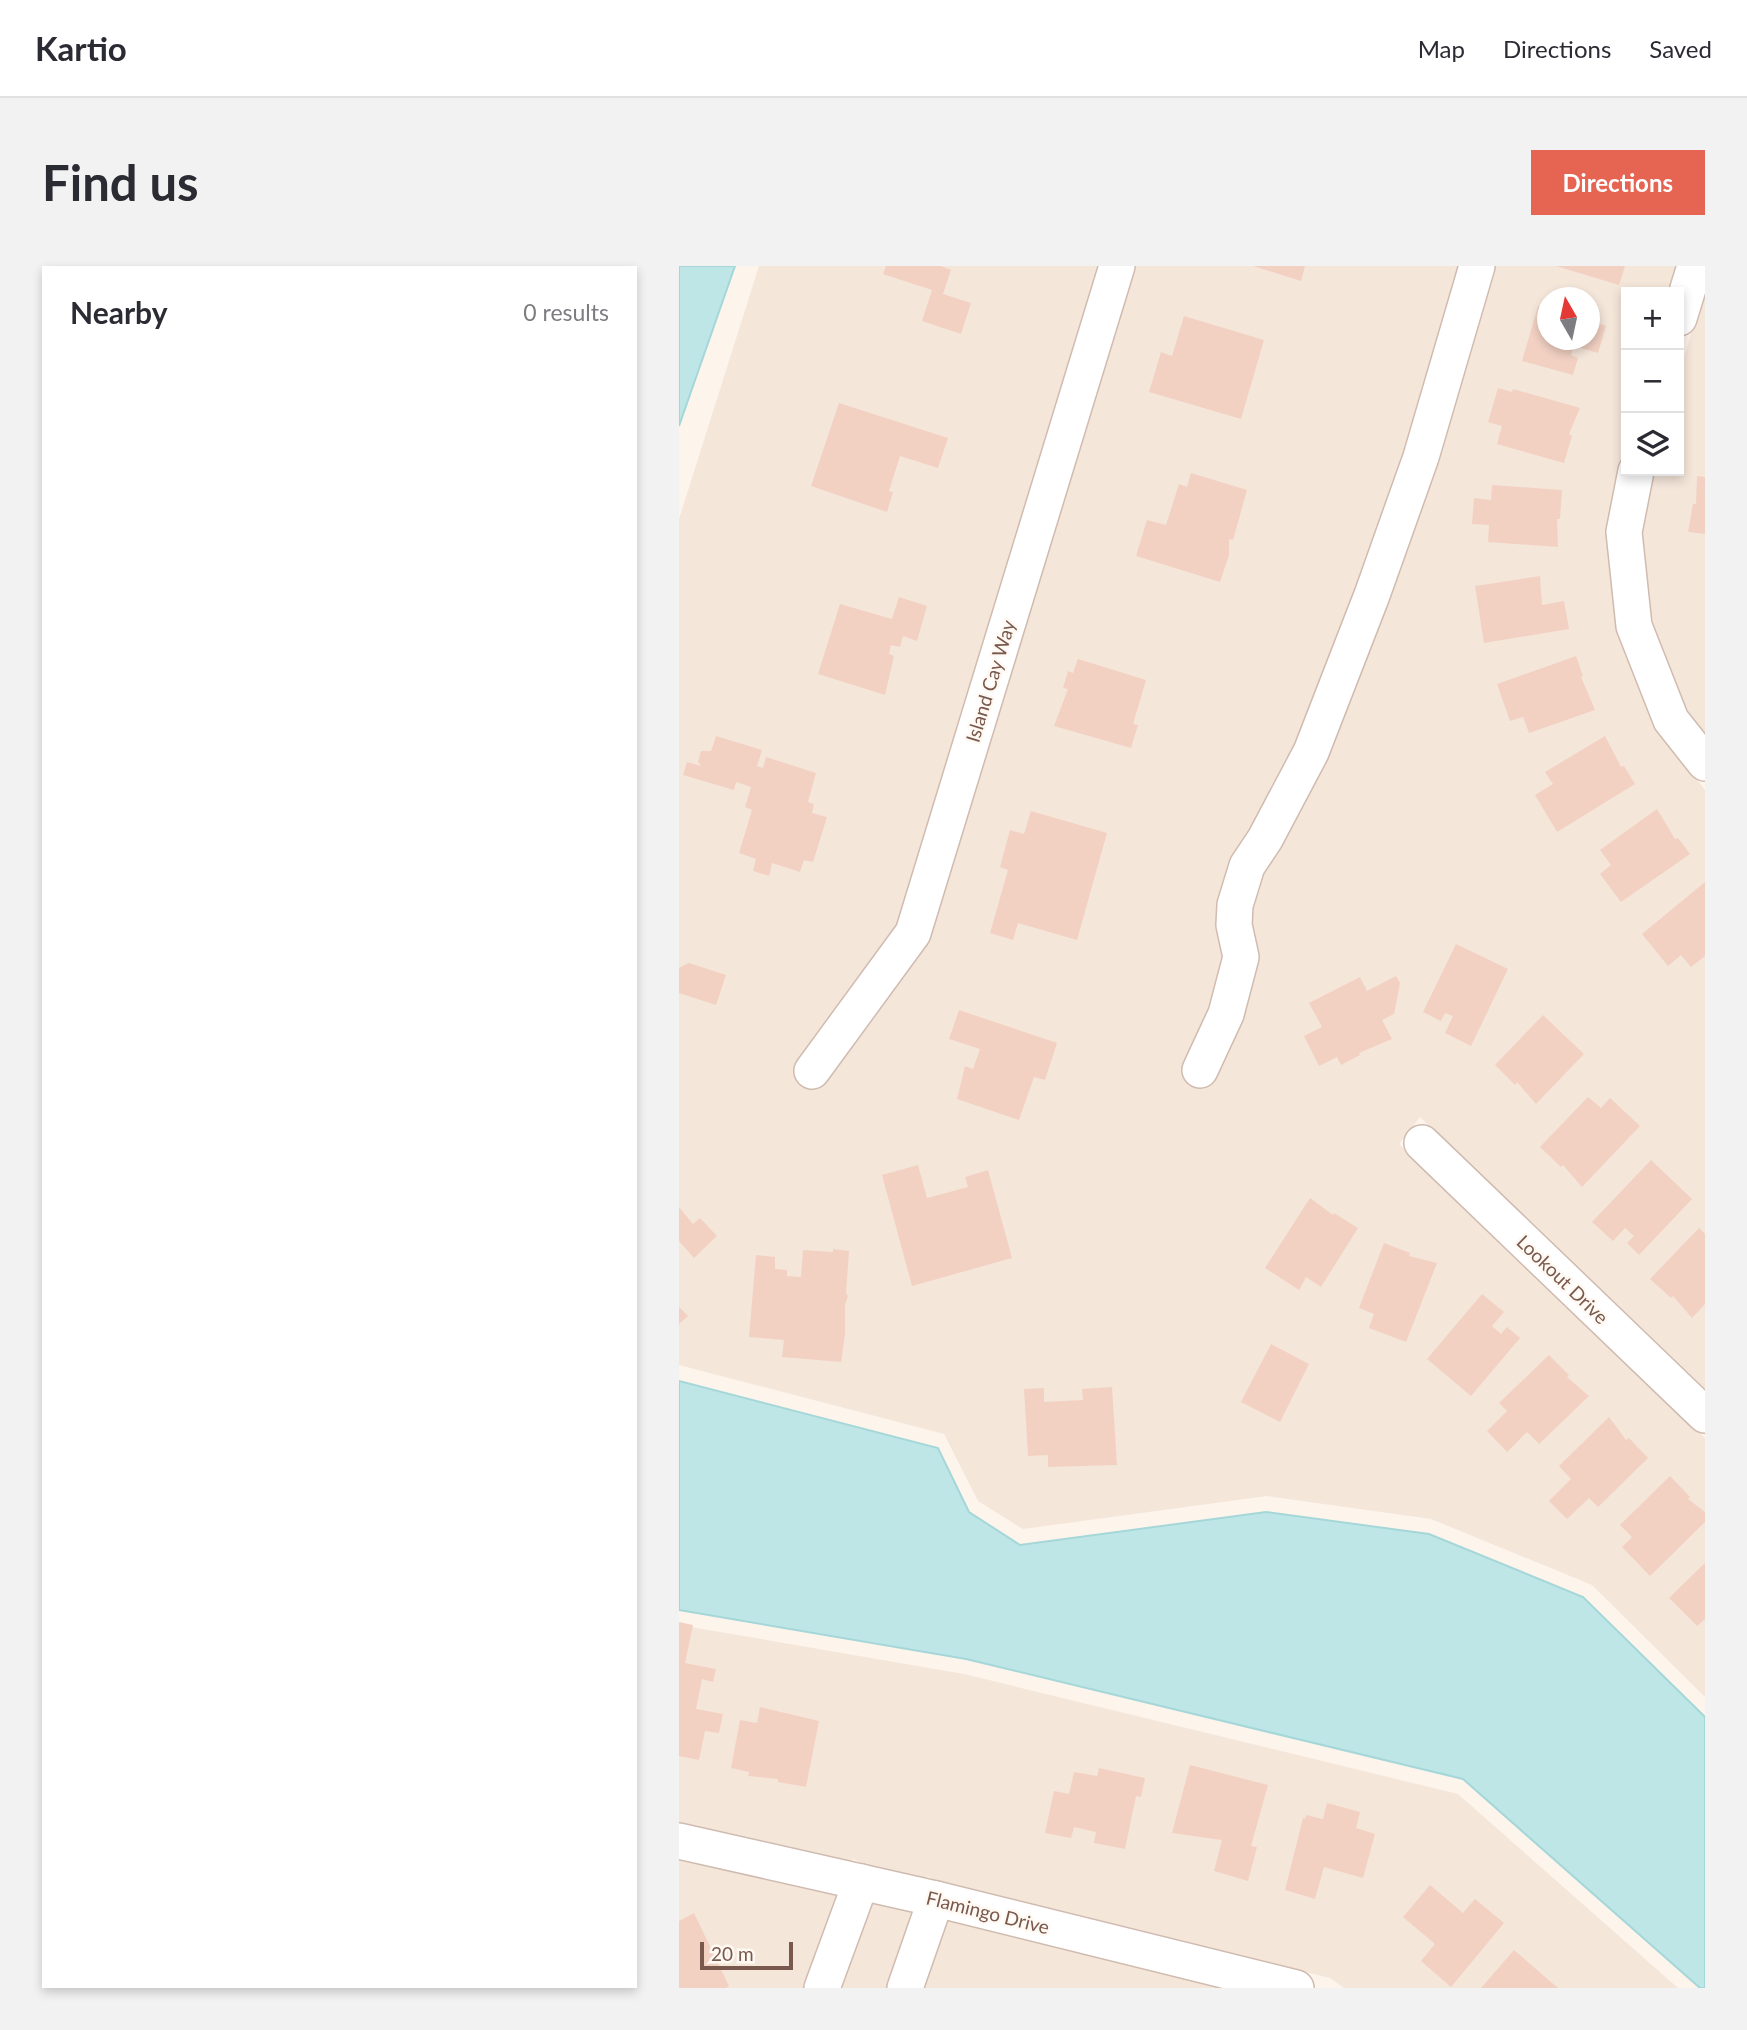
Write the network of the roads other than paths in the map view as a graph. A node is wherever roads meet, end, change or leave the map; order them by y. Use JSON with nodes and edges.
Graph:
{"nodes":[{"id":1,"x":1117,"y":266,"type":"edge"},
{"id":2,"x":1477,"y":266,"type":"edge"},
{"id":3,"x":1695,"y":266,"type":"edge"},
{"id":4,"x":1684,"y":302,"type":"edge"},
{"id":5,"x":1635,"y":476,"type":"edge"},
{"id":6,"x":1705,"y":763,"type":"edge"},
{"id":7,"x":1200,"y":1070,"type":"dead end"},
{"id":8,"x":812,"y":1071,"type":"dead end"},
{"id":9,"x":1422,"y":1143,"type":"dead end"},
{"id":10,"x":1705,"y":1415,"type":"edge"},
{"id":11,"x":679,"y":1841,"type":"edge"},
{"id":12,"x":861,"y":1882,"type":"junction"},
{"id":13,"x":936,"y":1899,"type":"junction"},
{"id":14,"x":823,"y":1988,"type":"edge"},
{"id":15,"x":905,"y":1988,"type":"edge"},
{"id":16,"x":1296,"y":1988,"type":"edge"}],
"edges":[{"from":1,"to":8,"type":"street","name":"Island Cay Way"},
{"from":2,"to":7,"type":"street"},
{"from":3,"to":4,"type":"street"},
{"from":5,"to":6,"type":"street"},
{"from":9,"to":10,"type":"street","name":"Lookout Drive"},
{"from":11,"to":12,"type":"street","name":"Flamingo Drive"},
{"from":12,"to":13,"type":"street","name":"Flamingo Drive"},
{"from":12,"to":14,"type":"street"},
{"from":13,"to":15,"type":"street"},
{"from":13,"to":16,"type":"street","name":"Flamingo Drive"}]}
